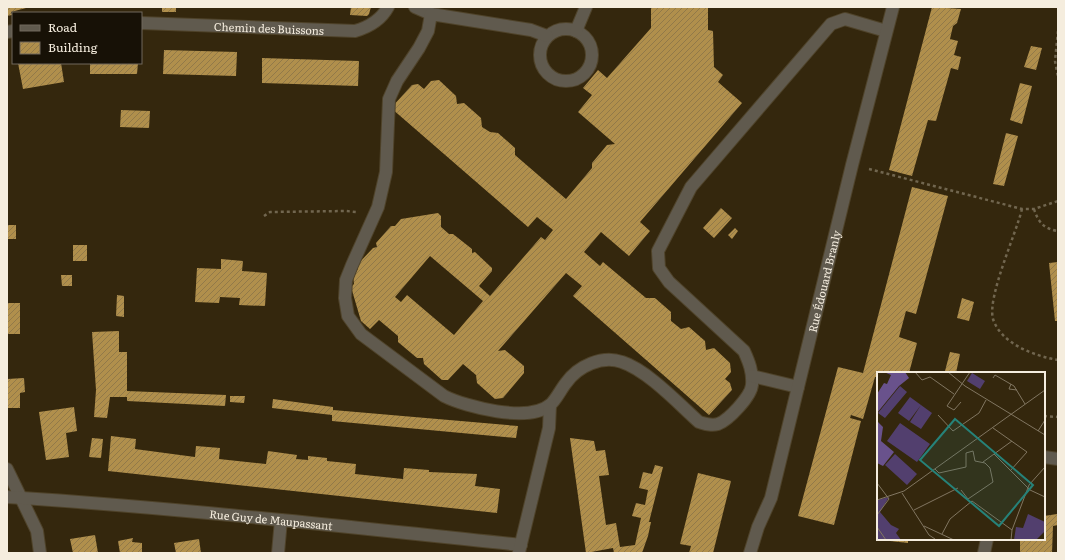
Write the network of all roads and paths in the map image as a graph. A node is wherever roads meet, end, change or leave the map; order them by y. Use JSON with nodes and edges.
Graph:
{"nodes":[{"id":1,"x":388,"y":7,"type":"edge"},
{"id":2,"x":415,"y":7,"type":"edge"},
{"id":3,"x":586,"y":7,"type":"edge"},
{"id":4,"x":893,"y":7,"type":"edge"},
{"id":5,"x":431,"y":14,"type":"junction"},
{"id":6,"x":142,"y":23,"type":"edge"},
{"id":7,"x":886,"y":30,"type":"junction"},
{"id":8,"x":576,"y":31,"type":"junction"},
{"id":9,"x":1058,"y":31,"type":"edge"},
{"id":10,"x":547,"y":36,"type":"junction"},
{"id":11,"x":1058,"y":77,"type":"edge"},
{"id":12,"x":852,"y":165,"type":"junction"},
{"id":13,"x":1058,"y":201,"type":"edge"},
{"id":14,"x":1022,"y":209,"type":"junction"},
{"id":15,"x":1034,"y":209,"type":"junction"},
{"id":16,"x":264,"y":216,"type":"dead end"},
{"id":17,"x":374,"y":216,"type":"junction"},
{"id":18,"x":1058,"y":231,"type":"edge"},
{"id":19,"x":1058,"y":360,"type":"edge"},
{"id":20,"x":752,"y":376,"type":"junction"},
{"id":21,"x":798,"y":387,"type":"junction"},
{"id":22,"x":550,"y":405,"type":"junction"},
{"id":23,"x":1045,"y":416,"type":"edge"},
{"id":24,"x":1058,"y":417,"type":"edge"},
{"id":25,"x":1045,"y":457,"type":"edge"},
{"id":26,"x":1058,"y":459,"type":"edge"},
{"id":27,"x":7,"y":469,"type":"edge"},
{"id":28,"x":7,"y":497,"type":"edge"},
{"id":29,"x":21,"y":498,"type":"junction"},
{"id":30,"x":281,"y":520,"type":"junction"},
{"id":31,"x":987,"y":540,"type":"edge"},
{"id":32,"x":520,"y":549,"type":"edge"},
{"id":33,"x":40,"y":553,"type":"edge"},
{"id":34,"x":278,"y":553,"type":"edge"},
{"id":35,"x":750,"y":553,"type":"edge"},
{"id":36,"x":984,"y":553,"type":"edge"}],
"edges":[{"from":1,"to":6,"type":"street","name":"Chemin des Buissons"},
{"from":2,"to":5,"type":"street"},
{"from":3,"to":8,"type":"street"},
{"from":4,"to":7,"type":"street","name":"Rue Édouard Branly"},
{"from":5,"to":10,"type":"street"},
{"from":5,"to":17,"type":"street"},
{"from":7,"to":12,"type":"street","name":"Rue Édouard Branly"},
{"from":7,"to":20,"type":"street"},
{"from":8,"to":10,"type":"street"},
{"from":8,"to":10,"type":"street"},
{"from":9,"to":11,"type":"path"},
{"from":12,"to":14,"type":"path"},
{"from":12,"to":21,"type":"street","name":"Rue Édouard Branly"},
{"from":13,"to":15,"type":"path"},
{"from":14,"to":15,"type":"path"},
{"from":14,"to":19,"type":"path"},
{"from":15,"to":18,"type":"path"},
{"from":16,"to":17,"type":"path"},
{"from":17,"to":22,"type":"street"},
{"from":20,"to":21,"type":"street"},
{"from":20,"to":22,"type":"street"},
{"from":21,"to":35,"type":"street","name":"Rue Édouard Branly"},
{"from":22,"to":32,"type":"street"},
{"from":23,"to":24,"type":"path"},
{"from":25,"to":26,"type":"street"},
{"from":27,"to":29,"type":"street"},
{"from":28,"to":29,"type":"street","name":"Rue Guy de Maupassant"},
{"from":29,"to":30,"type":"street","name":"Rue Guy de Maupassant"},
{"from":29,"to":33,"type":"street"},
{"from":30,"to":32,"type":"street","name":"Rue Guy de Maupassant"},
{"from":30,"to":34,"type":"street"},
{"from":31,"to":36,"type":"street"}]}
